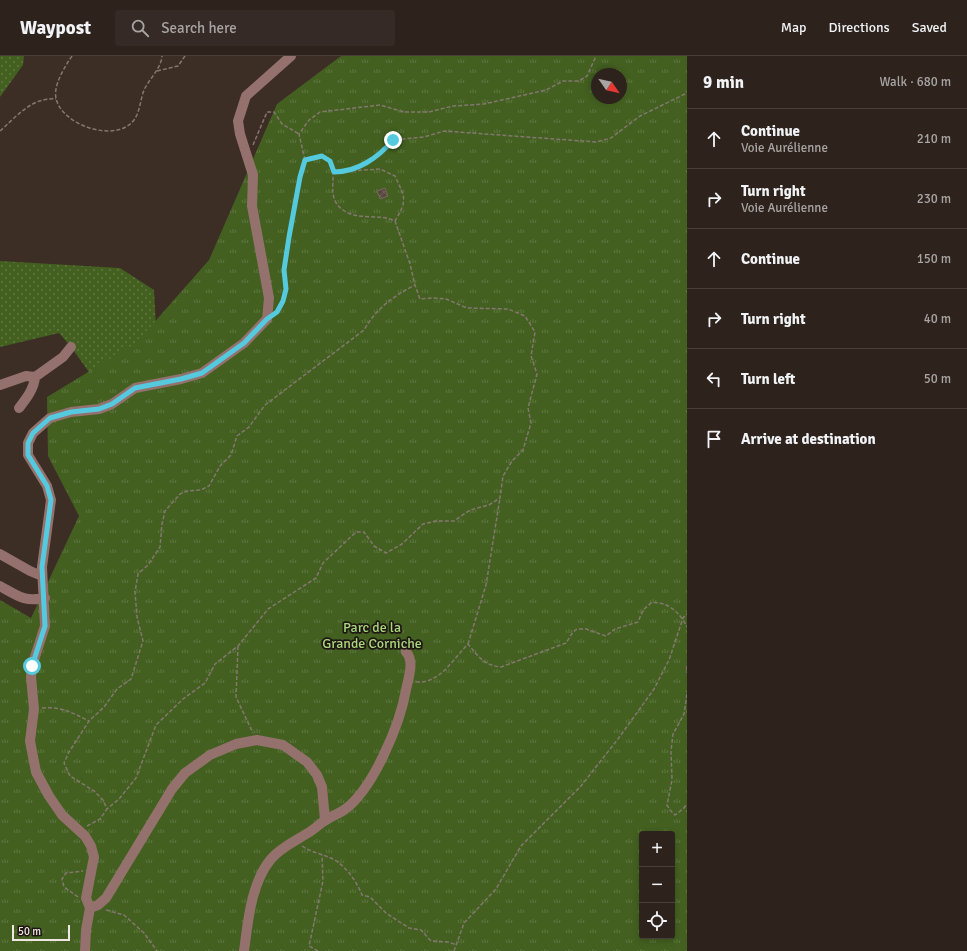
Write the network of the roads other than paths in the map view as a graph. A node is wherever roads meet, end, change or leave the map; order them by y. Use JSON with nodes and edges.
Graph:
{"nodes":[{"id":1,"x":291,"y":56,"type":"edge"},
{"id":2,"x":71,"y":346,"type":"dead end"},
{"id":3,"x":35,"y":377,"type":"junction"},
{"id":4,"x":0,"y":385,"type":"edge"},
{"id":5,"x":18,"y":408,"type":"dead end"},
{"id":6,"x":0,"y":554,"type":"edge"},
{"id":7,"x":42,"y":576,"type":"junction"},
{"id":8,"x":0,"y":586,"type":"edge"},
{"id":9,"x":45,"y":598,"type":"junction"},
{"id":10,"x":406,"y":652,"type":"dead end"},
{"id":11,"x":325,"y":820,"type":"junction"},
{"id":12,"x":94,"y":907,"type":"junction"},
{"id":13,"x":85,"y":951,"type":"edge"},
{"id":14,"x":244,"y":951,"type":"edge"}],
"edges":[{"from":1,"to":7,"type":"street"},
{"from":2,"to":3,"type":"street"},
{"from":3,"to":4,"type":"street"},
{"from":3,"to":5,"type":"street"},
{"from":6,"to":7,"type":"street"},
{"from":7,"to":9,"type":"street"},
{"from":8,"to":9,"type":"street"},
{"from":9,"to":12,"type":"street"},
{"from":10,"to":11,"type":"street"},
{"from":11,"to":12,"type":"street"},
{"from":11,"to":14,"type":"street"},
{"from":12,"to":13,"type":"street"}]}
